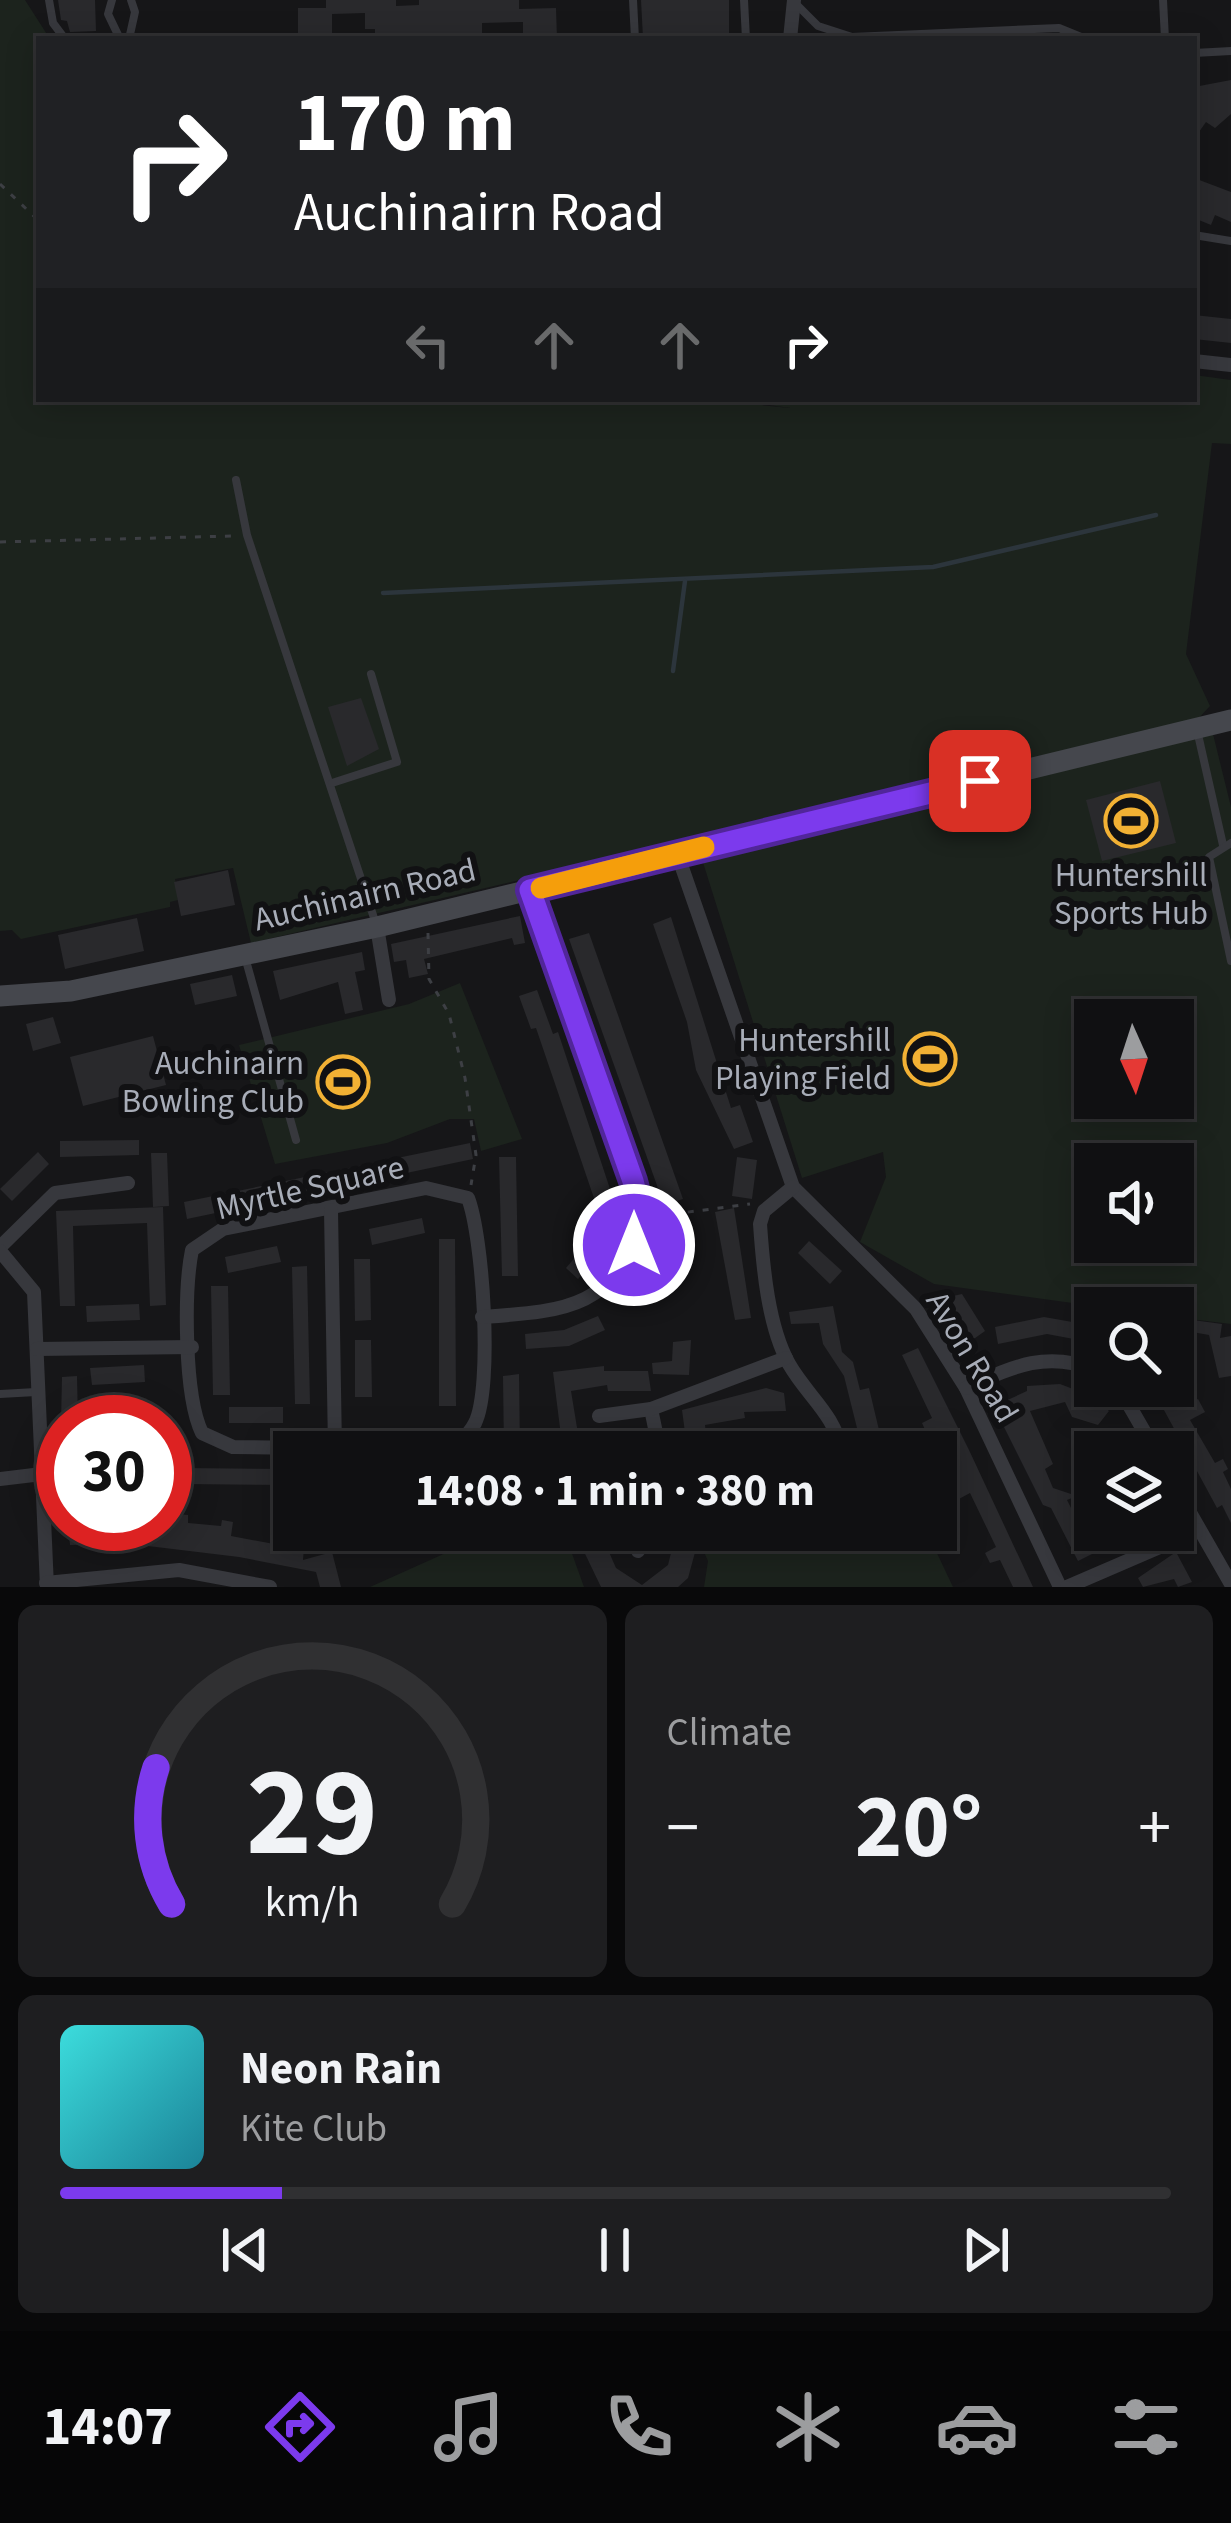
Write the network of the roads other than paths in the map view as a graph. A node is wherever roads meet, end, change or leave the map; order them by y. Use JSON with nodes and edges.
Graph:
{"nodes":[{"id":1,"x":49,"y":0,"type":"edge"},
{"id":2,"x":112,"y":0,"type":"edge"},
{"id":3,"x":131,"y":0,"type":"edge"},
{"id":4,"x":633,"y":0,"type":"edge"},
{"id":5,"x":744,"y":0,"type":"edge"},
{"id":6,"x":1163,"y":0,"type":"edge"},
{"id":7,"x":794,"y":2,"type":"edge"},
{"id":8,"x":1029,"y":34,"type":"edge"},
{"id":9,"x":63,"y":36,"type":"edge"},
{"id":10,"x":122,"y":36,"type":"edge"},
{"id":11,"x":125,"y":36,"type":"edge"},
{"id":12,"x":634,"y":36,"type":"edge"},
{"id":13,"x":746,"y":36,"type":"edge"},
{"id":14,"x":790,"y":36,"type":"edge"},
{"id":15,"x":844,"y":36,"type":"edge"},
{"id":16,"x":939,"y":36,"type":"edge"},
{"id":17,"x":1079,"y":36,"type":"edge"},
{"id":18,"x":1165,"y":36,"type":"edge"},
{"id":19,"x":1231,"y":51,"type":"edge"},
{"id":20,"x":1197,"y":52,"type":"edge"},
{"id":21,"x":1197,"y":235,"type":"edge"},
{"id":22,"x":1231,"y":241,"type":"edge"},
{"id":23,"x":1197,"y":361,"type":"edge"},
{"id":24,"x":1231,"y":364,"type":"edge"},
{"id":25,"x":236,"y":480,"type":"dead end"},
{"id":26,"x":371,"y":674,"type":"dead end"},
{"id":27,"x":1231,"y":720,"type":"edge"},
{"id":28,"x":1196,"y":729,"type":"junction"},
{"id":29,"x":332,"y":783,"type":"junction"},
{"id":30,"x":1227,"y":844,"type":"edge"},
{"id":31,"x":677,"y":853,"type":"junction"},
{"id":32,"x":530,"y":890,"type":"junction"},
{"id":33,"x":377,"y":927,"type":"junction"},
{"id":34,"x":245,"y":956,"type":"junction"},
{"id":35,"x":1231,"y":961,"type":"edge"},
{"id":36,"x":0,"y":996,"type":"edge"},
{"id":37,"x":389,"y":1000,"type":"dead end"},
{"id":38,"x":296,"y":1140,"type":"dead end"},
{"id":39,"x":128,"y":1184,"type":"dead end"},
{"id":40,"x":793,"y":1187,"type":"junction"},
{"id":41,"x":331,"y":1210,"type":"junction"},
{"id":42,"x":0,"y":1249,"type":"edge"},
{"id":43,"x":482,"y":1317,"type":"junction"},
{"id":44,"x":191,"y":1347,"type":"junction"},
{"id":45,"x":38,"y":1349,"type":"junction"},
{"id":46,"x":786,"y":1358,"type":"junction"},
{"id":47,"x":1074,"y":1361,"type":"edge"},
{"id":48,"x":966,"y":1388,"type":"junction"},
{"id":49,"x":38,"y":1391,"type":"junction"},
{"id":50,"x":0,"y":1394,"type":"edge"},
{"id":51,"x":38,"y":1395,"type":"edge"},
{"id":52,"x":651,"y":1409,"type":"junction"},
{"id":53,"x":599,"y":1416,"type":"dead end"},
{"id":54,"x":335,"y":1431,"type":"edge"},
{"id":55,"x":468,"y":1431,"type":"edge"},
{"id":56,"x":658,"y":1431,"type":"edge"},
{"id":57,"x":837,"y":1431,"type":"edge"},
{"id":58,"x":273,"y":1445,"type":"edge"},
{"id":59,"x":36,"y":1475,"type":"edge"},
{"id":60,"x":0,"y":1479,"type":"edge"},
{"id":61,"x":1194,"y":1521,"type":"edge"},
{"id":62,"x":1199,"y":1530,"type":"junction"},
{"id":63,"x":44,"y":1551,"type":"edge"},
{"id":64,"x":243,"y":1584,"type":"edge"},
{"id":65,"x":1231,"y":1584,"type":"edge"},
{"id":66,"x":46,"y":1585,"type":"edge"},
{"id":67,"x":270,"y":1587,"type":"edge"},
{"id":68,"x":1063,"y":1587,"type":"edge"}],
"edges":[{"from":1,"to":9,"type":"lane"},
{"from":2,"to":10,"type":"lane"},
{"from":3,"to":11,"type":"lane"},
{"from":4,"to":12,"type":"lane"},
{"from":5,"to":13,"type":"lane"},
{"from":6,"to":18,"type":"lane"},
{"from":7,"to":14,"type":"street"},
{"from":7,"to":15,"type":"lane"},
{"from":8,"to":16,"type":"lane"},
{"from":8,"to":17,"type":"lane"},
{"from":19,"to":20,"type":"lane"},
{"from":21,"to":22,"type":"lane"},
{"from":23,"to":24,"type":"street"},
{"from":25,"to":29,"type":"lane"},
{"from":26,"to":29,"type":"lane"},
{"from":27,"to":28,"type":"main road","name":"Auchinairn Road"},
{"from":28,"to":30,"type":"lane"},
{"from":28,"to":31,"type":"main road","name":"Auchinairn Road"},
{"from":29,"to":33,"type":"lane"},
{"from":30,"to":35,"type":"lane"},
{"from":31,"to":32,"type":"main road","name":"Auchinairn Road"},
{"from":31,"to":40,"type":"street"},
{"from":32,"to":33,"type":"main road","name":"Auchinairn Road"},
{"from":32,"to":43,"type":"street"},
{"from":33,"to":34,"type":"main road","name":"Auchinairn Road"},
{"from":33,"to":37,"type":"street"},
{"from":34,"to":36,"type":"main road","name":"Auchinairn Road"},
{"from":34,"to":38,"type":"lane"},
{"from":39,"to":42,"type":"street"},
{"from":40,"to":46,"type":"street"},
{"from":40,"to":48,"type":"street","name":"Avon Road"},
{"from":41,"to":43,"type":"street","name":"Myrtle Square"},
{"from":41,"to":44,"type":"street","name":"Myrtle Square"},
{"from":41,"to":54,"type":"street"},
{"from":42,"to":45,"type":"street"},
{"from":43,"to":55,"type":"street","name":"Myrtle Square"},
{"from":44,"to":45,"type":"street"},
{"from":44,"to":58,"type":"street","name":"Myrtle Square"},
{"from":45,"to":49,"type":"street"},
{"from":46,"to":52,"type":"street"},
{"from":46,"to":57,"type":"street"},
{"from":47,"to":48,"type":"street"},
{"from":48,"to":68,"type":"street","name":"Avon Road"},
{"from":49,"to":50,"type":"lane"},
{"from":49,"to":51,"type":"street"},
{"from":52,"to":53,"type":"street"},
{"from":52,"to":56,"type":"street"},
{"from":59,"to":60,"type":"street"},
{"from":61,"to":62,"type":"street"},
{"from":62,"to":65,"type":"street"},
{"from":62,"to":68,"type":"street"},
{"from":63,"to":66,"type":"street"},
{"from":64,"to":66,"type":"street"},
{"from":64,"to":67,"type":"street"}]}
